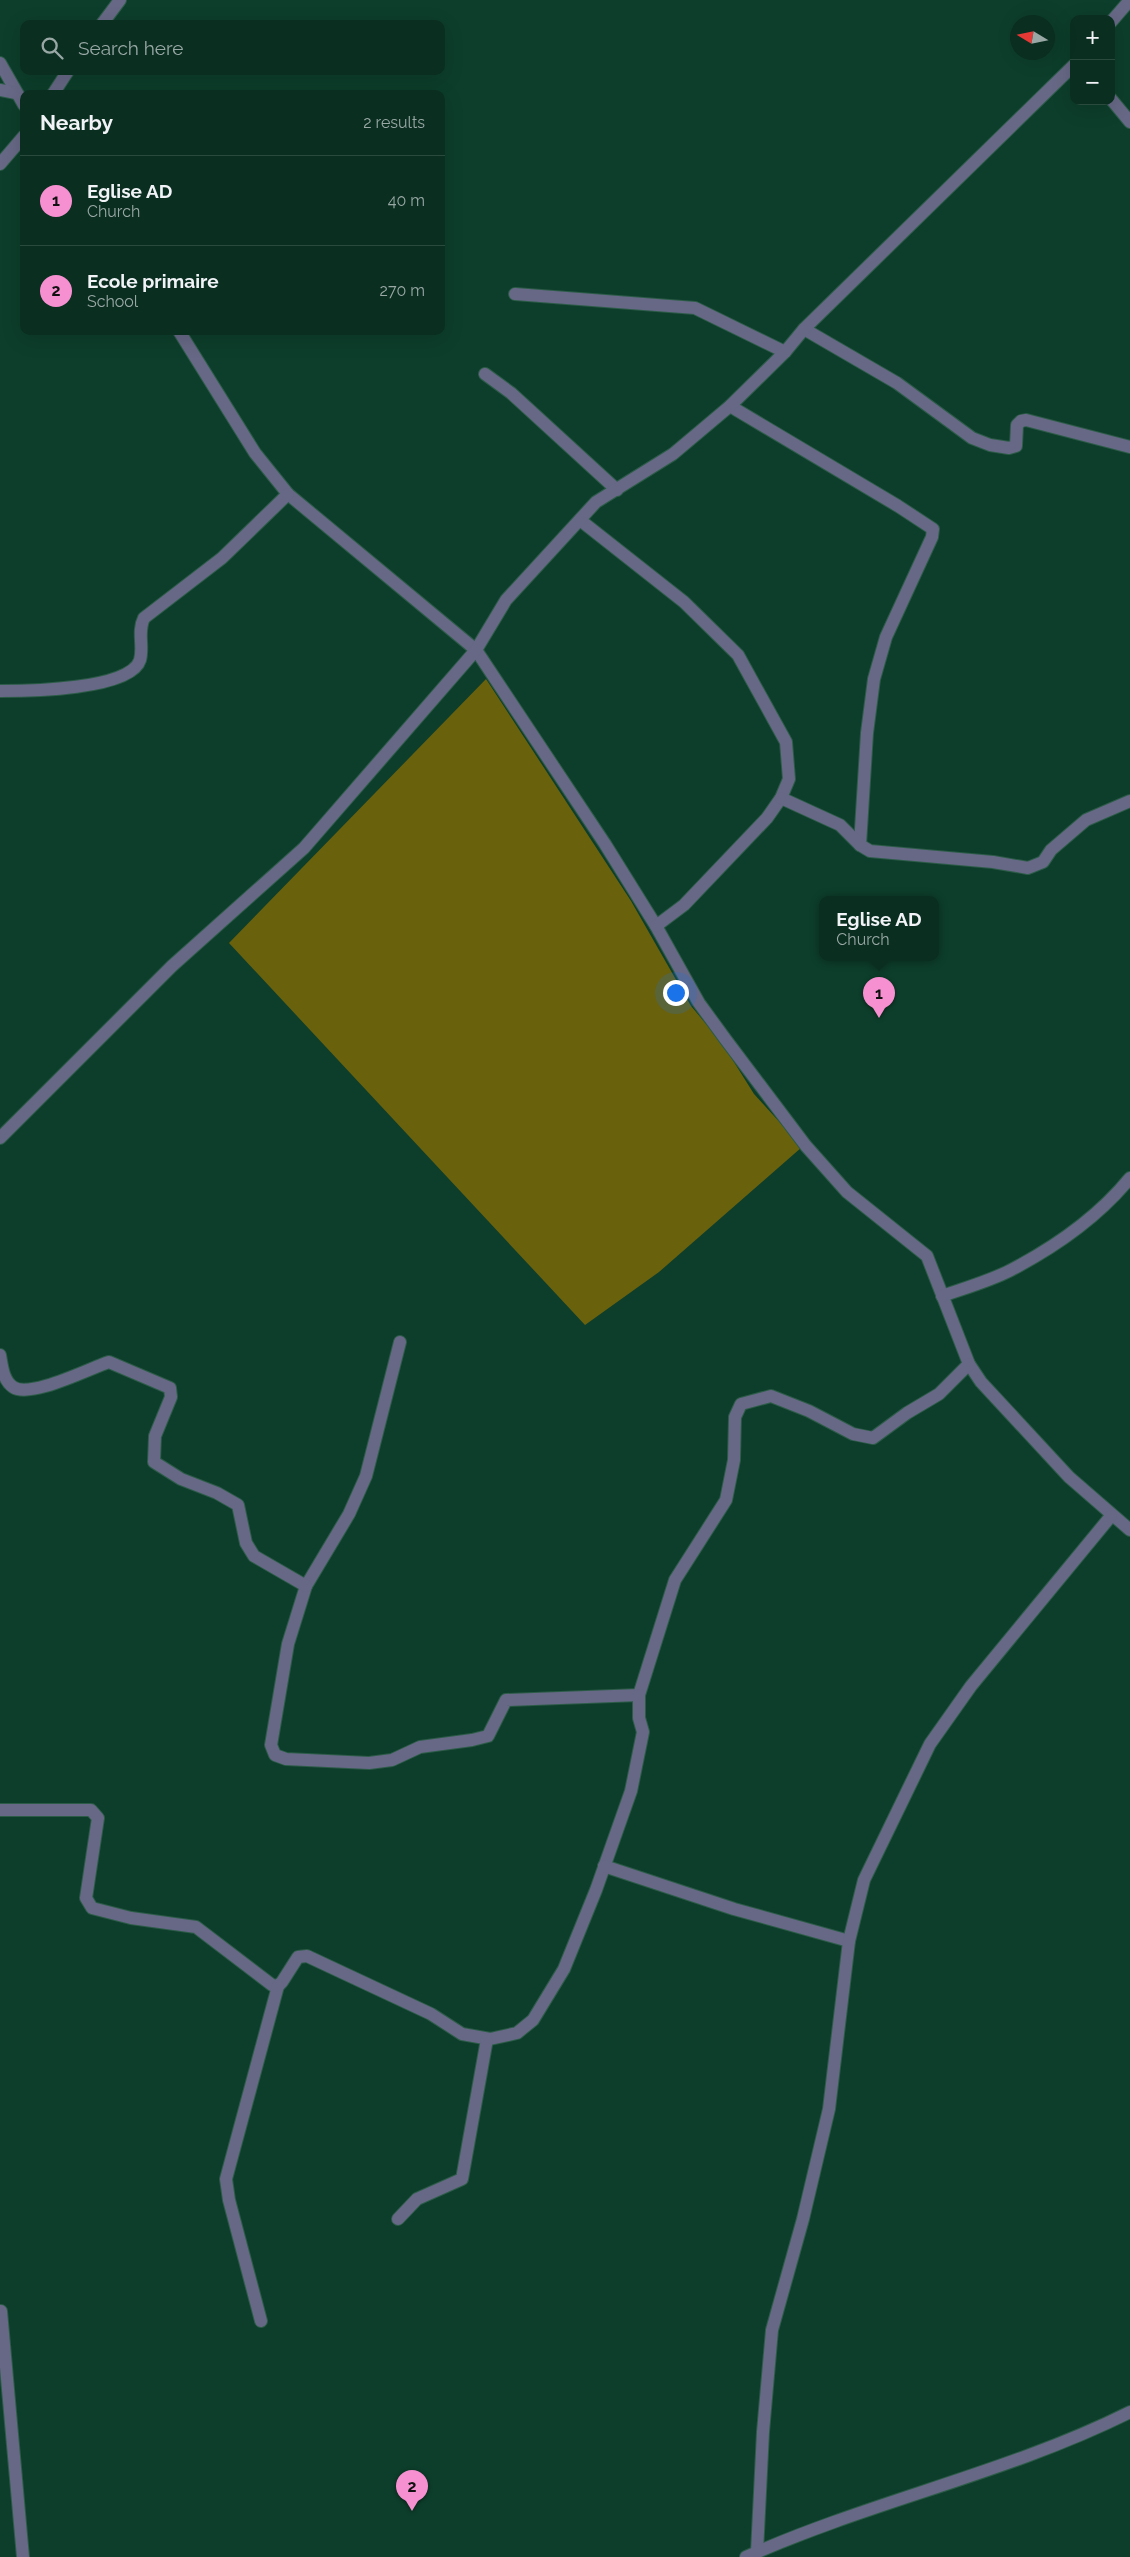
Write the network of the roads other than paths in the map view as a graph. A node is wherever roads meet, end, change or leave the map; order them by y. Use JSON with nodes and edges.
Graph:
{"nodes":[{"id":1,"x":120,"y":0,"type":"edge"},
{"id":2,"x":1130,"y":0,"type":"edge"},
{"id":3,"x":1115,"y":17,"type":"edge"},
{"id":4,"x":105,"y":20,"type":"edge"},
{"id":5,"x":0,"y":64,"type":"edge"},
{"id":6,"x":1070,"y":68,"type":"edge"},
{"id":7,"x":65,"y":75,"type":"edge"},
{"id":8,"x":0,"y":90,"type":"edge"},
{"id":9,"x":56,"y":90,"type":"edge"},
{"id":10,"x":16,"y":93,"type":"junction"},
{"id":11,"x":20,"y":99,"type":"edge"},
{"id":12,"x":1115,"y":103,"type":"edge"},
{"id":13,"x":1130,"y":122,"type":"edge"},
{"id":14,"x":20,"y":141,"type":"edge"},
{"id":15,"x":0,"y":164,"type":"edge"},
{"id":16,"x":515,"y":294,"type":"dead end"},
{"id":17,"x":804,"y":329,"type":"junction"},
{"id":18,"x":181,"y":335,"type":"edge"},
{"id":19,"x":785,"y":352,"type":"junction"},
{"id":20,"x":485,"y":374,"type":"dead end"},
{"id":21,"x":730,"y":406,"type":"junction"},
{"id":22,"x":1130,"y":447,"type":"edge"},
{"id":23,"x":617,"y":490,"type":"junction"},
{"id":24,"x":288,"y":494,"type":"junction"},
{"id":25,"x":580,"y":520,"type":"junction"},
{"id":26,"x":476,"y":650,"type":"junction"},
{"id":27,"x":0,"y":691,"type":"edge"},
{"id":28,"x":781,"y":798,"type":"junction"},
{"id":29,"x":1130,"y":801,"type":"edge"},
{"id":30,"x":860,"y":845,"type":"junction"},
{"id":31,"x":656,"y":926,"type":"junction"},
{"id":32,"x":0,"y":1138,"type":"edge"},
{"id":33,"x":1130,"y":1178,"type":"edge"},
{"id":34,"x":942,"y":1296,"type":"junction"},
{"id":35,"x":400,"y":1342,"type":"dead end"},
{"id":36,"x":0,"y":1355,"type":"edge"},
{"id":37,"x":969,"y":1364,"type":"junction"},
{"id":38,"x":1111,"y":1516,"type":"junction"},
{"id":39,"x":1130,"y":1530,"type":"edge"},
{"id":40,"x":306,"y":1586,"type":"junction"},
{"id":41,"x":639,"y":1696,"type":"junction"},
{"id":42,"x":0,"y":1810,"type":"edge"},
{"id":43,"x":604,"y":1866,"type":"junction"},
{"id":44,"x":849,"y":1941,"type":"junction"},
{"id":45,"x":278,"y":1986,"type":"junction"},
{"id":46,"x":487,"y":2039,"type":"junction"},
{"id":47,"x":398,"y":2219,"type":"dead end"},
{"id":48,"x":1,"y":2311,"type":"dead end"},
{"id":49,"x":261,"y":2321,"type":"dead end"},
{"id":50,"x":1130,"y":2412,"type":"edge"},
{"id":51,"x":752,"y":2555,"type":"edge"},
{"id":52,"x":23,"y":2557,"type":"edge"}],
"edges":[{"from":1,"to":4,"type":"street"},
{"from":2,"to":3,"type":"street"},
{"from":5,"to":10,"type":"street"},
{"from":6,"to":17,"type":"street"},
{"from":7,"to":9,"type":"street"},
{"from":8,"to":10,"type":"street"},
{"from":10,"to":11,"type":"street"},
{"from":12,"to":13,"type":"street"},
{"from":14,"to":15,"type":"street"},
{"from":16,"to":19,"type":"street"},
{"from":17,"to":19,"type":"street"},
{"from":17,"to":22,"type":"street"},
{"from":18,"to":24,"type":"street"},
{"from":19,"to":21,"type":"street"},
{"from":20,"to":23,"type":"street"},
{"from":21,"to":23,"type":"street"},
{"from":21,"to":30,"type":"street"},
{"from":23,"to":25,"type":"street"},
{"from":24,"to":26,"type":"street"},
{"from":24,"to":27,"type":"street"},
{"from":25,"to":26,"type":"street"},
{"from":25,"to":28,"type":"street"},
{"from":26,"to":31,"type":"street"},
{"from":26,"to":32,"type":"street"},
{"from":28,"to":30,"type":"street"},
{"from":28,"to":31,"type":"street"},
{"from":29,"to":30,"type":"street"},
{"from":31,"to":34,"type":"street"},
{"from":33,"to":34,"type":"street"},
{"from":34,"to":37,"type":"street"},
{"from":35,"to":40,"type":"street"},
{"from":36,"to":40,"type":"street"},
{"from":37,"to":38,"type":"street"},
{"from":37,"to":41,"type":"street"},
{"from":38,"to":39,"type":"street"},
{"from":38,"to":44,"type":"street"},
{"from":40,"to":41,"type":"street"},
{"from":41,"to":43,"type":"street"},
{"from":42,"to":45,"type":"street"},
{"from":43,"to":44,"type":"street"},
{"from":43,"to":46,"type":"street"},
{"from":44,"to":51,"type":"street"},
{"from":45,"to":46,"type":"street"},
{"from":45,"to":49,"type":"street"},
{"from":46,"to":47,"type":"street"},
{"from":48,"to":52,"type":"street"},
{"from":50,"to":51,"type":"street"}]}
